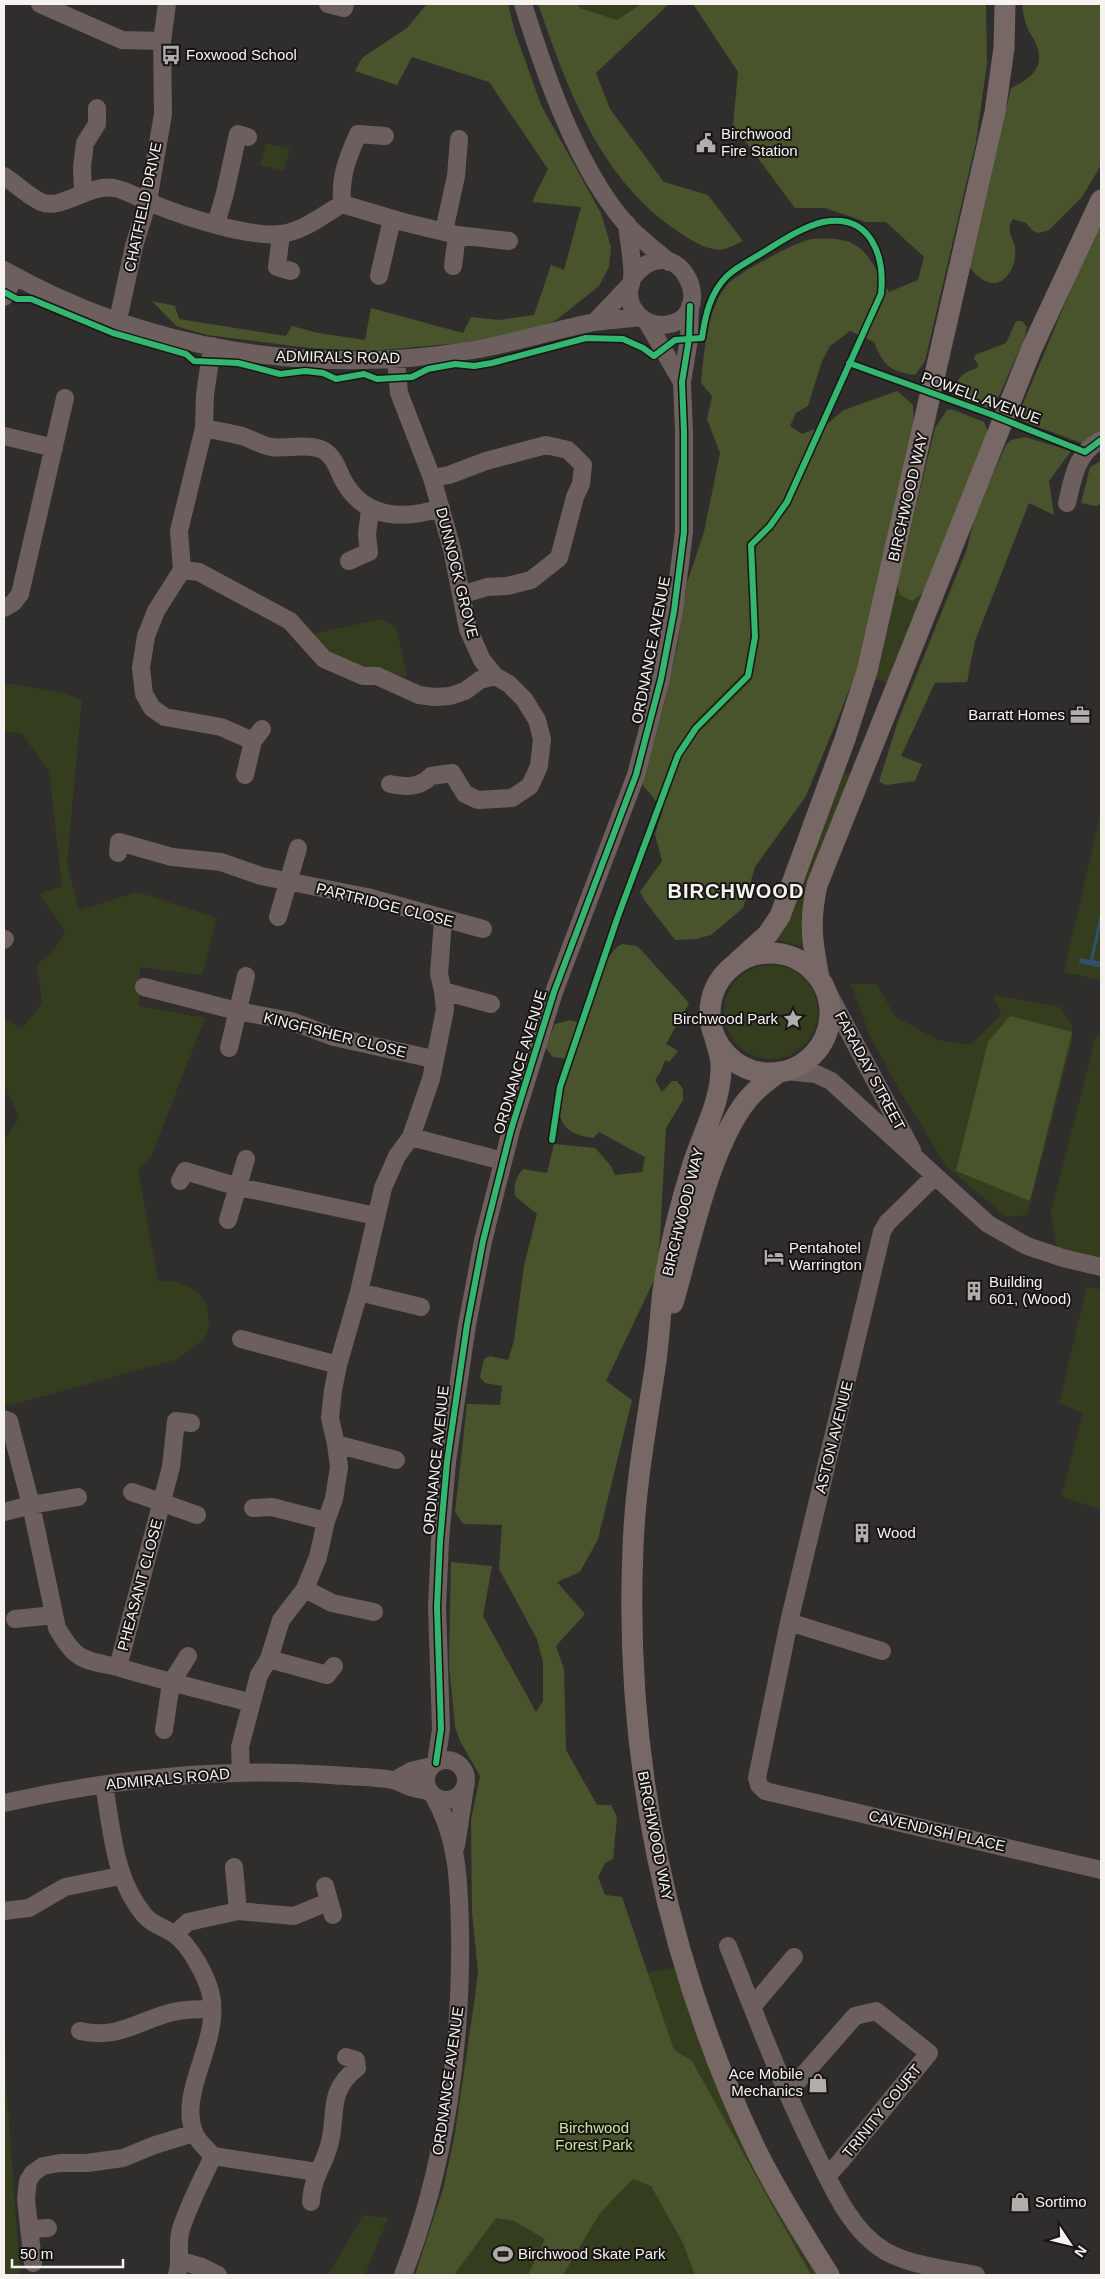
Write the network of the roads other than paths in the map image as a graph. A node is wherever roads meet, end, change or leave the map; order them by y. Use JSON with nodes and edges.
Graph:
{"nodes":[{"id":1,"x":40,"y":4,"type":"edge"},
{"id":2,"x":166,"y":4,"type":"edge"},
{"id":3,"x":328,"y":4,"type":"edge"},
{"id":4,"x":345,"y":4,"type":"edge"},
{"id":5,"x":523,"y":4,"type":"edge"},
{"id":6,"x":1005,"y":4,"type":"edge"},
{"id":7,"x":162,"y":41,"type":"junction"},
{"id":8,"x":97,"y":108,"type":"dead end"},
{"id":9,"x":385,"y":136,"type":"dead end"},
{"id":10,"x":248,"y":137,"type":"dead end"},
{"id":11,"x":464,"y":146,"type":"dead end"},
{"id":12,"x":4,"y":176,"type":"edge"},
{"id":13,"x":83,"y":192,"type":"junction"},
{"id":14,"x":1101,"y":200,"type":"edge"},
{"id":15,"x":148,"y":201,"type":"junction"},
{"id":16,"x":342,"y":204,"type":"junction"},
{"id":17,"x":392,"y":218,"type":"junction"},
{"id":18,"x":216,"y":224,"type":"junction"},
{"id":19,"x":626,"y":224,"type":"junction"},
{"id":20,"x":450,"y":233,"type":"junction"},
{"id":21,"x":282,"y":234,"type":"junction"},
{"id":22,"x":508,"y":241,"type":"dead end"},
{"id":23,"x":669,"y":262,"type":"junction"},
{"id":24,"x":453,"y":266,"type":"dead end"},
{"id":25,"x":291,"y":271,"type":"dead end"},
{"id":26,"x":9,"y":273,"type":"edge"},
{"id":27,"x":379,"y":276,"type":"dead end"},
{"id":28,"x":631,"y":281,"type":"junction"},
{"id":29,"x":4,"y":296,"type":"edge"},
{"id":30,"x":690,"y":306,"type":"junction"},
{"id":31,"x":118,"y":320,"type":"junction"},
{"id":32,"x":643,"y":320,"type":"junction"},
{"id":33,"x":595,"y":322,"type":"junction"},
{"id":34,"x":212,"y":346,"type":"junction"},
{"id":35,"x":396,"y":359,"type":"junction"},
{"id":36,"x":682,"y":382,"type":"junction"},
{"id":37,"x":65,"y":398,"type":"dead end"},
{"id":38,"x":204,"y":428,"type":"junction"},
{"id":39,"x":4,"y":436,"type":"edge"},
{"id":40,"x":1101,"y":440,"type":"edge"},
{"id":41,"x":54,"y":448,"type":"junction"},
{"id":42,"x":432,"y":478,"type":"junction"},
{"id":43,"x":1067,"y":503,"type":"dead end"},
{"id":44,"x":370,"y":508,"type":"junction"},
{"id":45,"x":441,"y":508,"type":"junction"},
{"id":46,"x":349,"y":561,"type":"dead end"},
{"id":47,"x":182,"y":570,"type":"junction"},
{"id":48,"x":461,"y":595,"type":"junction"},
{"id":49,"x":4,"y":608,"type":"edge"},
{"id":50,"x":495,"y":676,"type":"junction"},
{"id":51,"x":245,"y":776,"type":"dead end"},
{"id":52,"x":390,"y":784,"type":"dead end"},
{"id":53,"x":298,"y":848,"type":"dead end"},
{"id":54,"x":118,"y":853,"type":"dead end"},
{"id":55,"x":288,"y":881,"type":"junction"},
{"id":56,"x":278,"y":917,"type":"dead end"},
{"id":57,"x":443,"y":920,"type":"junction"},
{"id":58,"x":483,"y":929,"type":"dead end"},
{"id":59,"x":736,"y":963,"type":"junction"},
{"id":60,"x":246,"y":976,"type":"dead end"},
{"id":61,"x":822,"y":982,"type":"junction"},
{"id":62,"x":144,"y":987,"type":"dead end"},
{"id":63,"x":444,"y":991,"type":"junction"},
{"id":64,"x":491,"y":1004,"type":"dead end"},
{"id":65,"x":237,"y":1011,"type":"junction"},
{"id":66,"x":714,"y":1034,"type":"junction"},
{"id":67,"x":229,"y":1048,"type":"dead end"},
{"id":68,"x":433,"y":1059,"type":"junction"},
{"id":69,"x":782,"y":1072,"type":"junction"},
{"id":70,"x":411,"y":1137,"type":"junction"},
{"id":71,"x":914,"y":1154,"type":"junction"},
{"id":72,"x":246,"y":1159,"type":"dead end"},
{"id":73,"x":503,"y":1161,"type":"junction"},
{"id":74,"x":935,"y":1176,"type":"junction"},
{"id":75,"x":180,"y":1181,"type":"dead end"},
{"id":76,"x":239,"y":1187,"type":"junction"},
{"id":77,"x":376,"y":1216,"type":"junction"},
{"id":78,"x":228,"y":1220,"type":"dead end"},
{"id":79,"x":1101,"y":1268,"type":"edge"},
{"id":80,"x":359,"y":1292,"type":"junction"},
{"id":81,"x":421,"y":1307,"type":"dead end"},
{"id":82,"x":239,"y":1337,"type":"dead end"},
{"id":83,"x":656,"y":1364,"type":"junction"},
{"id":84,"x":338,"y":1365,"type":"junction"},
{"id":85,"x":4,"y":1419,"type":"edge"},
{"id":86,"x":191,"y":1423,"type":"dead end"},
{"id":87,"x":336,"y":1444,"type":"junction"},
{"id":88,"x":396,"y":1460,"type":"dead end"},
{"id":89,"x":132,"y":1492,"type":"dead end"},
{"id":90,"x":78,"y":1498,"type":"dead end"},
{"id":91,"x":31,"y":1504,"type":"junction"},
{"id":92,"x":161,"y":1504,"type":"junction"},
{"id":93,"x":253,"y":1508,"type":"dead end"},
{"id":94,"x":4,"y":1512,"type":"edge"},
{"id":95,"x":197,"y":1515,"type":"dead end"},
{"id":96,"x":326,"y":1521,"type":"junction"},
{"id":97,"x":304,"y":1589,"type":"junction"},
{"id":98,"x":374,"y":1612,"type":"dead end"},
{"id":99,"x":54,"y":1615,"type":"junction"},
{"id":100,"x":15,"y":1619,"type":"dead end"},
{"id":101,"x":789,"y":1622,"type":"junction"},
{"id":102,"x":882,"y":1651,"type":"dead end"},
{"id":103,"x":188,"y":1656,"type":"dead end"},
{"id":104,"x":269,"y":1659,"type":"junction"},
{"id":105,"x":334,"y":1666,"type":"dead end"},
{"id":106,"x":118,"y":1667,"type":"junction"},
{"id":107,"x":171,"y":1683,"type":"junction"},
{"id":108,"x":251,"y":1703,"type":"junction"},
{"id":109,"x":441,"y":1729,"type":"junction"},
{"id":110,"x":164,"y":1730,"type":"dead end"},
{"id":111,"x":434,"y":1764,"type":"junction"},
{"id":112,"x":460,"y":1765,"type":"junction"},
{"id":113,"x":241,"y":1772,"type":"junction"},
{"id":114,"x":395,"y":1780,"type":"junction"},
{"id":115,"x":104,"y":1784,"type":"junction"},
{"id":116,"x":465,"y":1787,"type":"junction"},
{"id":117,"x":431,"y":1793,"type":"junction"},
{"id":118,"x":772,"y":1793,"type":"joint"},
{"id":119,"x":4,"y":1803,"type":"edge"},
{"id":120,"x":455,"y":1852,"type":"junction"},
{"id":121,"x":234,"y":1867,"type":"dead end"},
{"id":122,"x":1101,"y":1870,"type":"edge"},
{"id":123,"x":120,"y":1876,"type":"junction"},
{"id":124,"x":329,"y":1901,"type":"dead end"},
{"id":125,"x":4,"y":1911,"type":"edge"},
{"id":126,"x":238,"y":1911,"type":"junction"},
{"id":127,"x":175,"y":1934,"type":"junction"},
{"id":128,"x":728,"y":1946,"type":"dead end"},
{"id":129,"x":794,"y":1957,"type":"dead end"},
{"id":130,"x":752,"y":2007,"type":"junction"},
{"id":131,"x":212,"y":2009,"type":"junction"},
{"id":132,"x":77,"y":2031,"type":"dead end"},
{"id":133,"x":346,"y":2057,"type":"dead end"},
{"id":134,"x":785,"y":2090,"type":"junction"},
{"id":135,"x":194,"y":2133,"type":"junction"},
{"id":136,"x":213,"y":2156,"type":"junction"},
{"id":137,"x":317,"y":2172,"type":"junction"},
{"id":138,"x":827,"y":2176,"type":"junction"},
{"id":139,"x":312,"y":2202,"type":"dead end"},
{"id":140,"x":29,"y":2228,"type":"junction"},
{"id":141,"x":48,"y":2228,"type":"dead end"},
{"id":142,"x":33,"y":2263,"type":"dead end"},
{"id":143,"x":179,"y":2268,"type":"edge"},
{"id":144,"x":218,"y":2275,"type":"edge"},
{"id":145,"x":403,"y":2275,"type":"edge"},
{"id":146,"x":828,"y":2275,"type":"edge"},
{"id":147,"x":976,"y":2275,"type":"edge"}],
"edges":[{"from":1,"to":7,"type":"street"},
{"from":2,"to":7,"type":"street","name":"CHATFIELD DRIVE"},
{"from":3,"to":4,"type":"street"},
{"from":5,"to":19,"type":"street"},
{"from":6,"to":59,"type":"main road","name":"BIRCHWOOD WAY"},
{"from":7,"to":15,"type":"street","name":"CHATFIELD DRIVE"},
{"from":8,"to":13,"type":"street"},
{"from":9,"to":16,"type":"street"},
{"from":10,"to":18,"type":"street"},
{"from":11,"to":20,"type":"street"},
{"from":12,"to":13,"type":"street"},
{"from":13,"to":15,"type":"street"},
{"from":14,"to":61,"type":"main road"},
{"from":15,"to":18,"type":"street"},
{"from":15,"to":31,"type":"street","name":"CHATFIELD DRIVE"},
{"from":16,"to":17,"type":"street"},
{"from":16,"to":21,"type":"street"},
{"from":17,"to":20,"type":"street"},
{"from":17,"to":27,"type":"street"},
{"from":18,"to":21,"type":"street"},
{"from":19,"to":23,"type":"street"},
{"from":19,"to":28,"type":"street"},
{"from":20,"to":22,"type":"street"},
{"from":20,"to":24,"type":"street"},
{"from":21,"to":25,"type":"street"},
{"from":23,"to":28,"type":"street"},
{"from":23,"to":30,"type":"street"},
{"from":26,"to":29,"type":"street"},
{"from":26,"to":31,"type":"street","name":"ADMIRALS ROAD"},
{"from":28,"to":32,"type":"street"},
{"from":28,"to":33,"type":"street"},
{"from":30,"to":32,"type":"street"},
{"from":30,"to":36,"type":"street","name":"ORDNANCE AVENUE"},
{"from":31,"to":34,"type":"street","name":"ADMIRALS ROAD"},
{"from":32,"to":33,"type":"street","name":"ADMIRALS ROAD"},
{"from":32,"to":36,"type":"street","name":"ORDNANCE AVENUE"},
{"from":33,"to":35,"type":"street","name":"ADMIRALS ROAD"},
{"from":34,"to":35,"type":"street","name":"ADMIRALS ROAD"},
{"from":34,"to":38,"type":"street"},
{"from":35,"to":42,"type":"street","name":"DUNNOCK GROVE"},
{"from":36,"to":73,"type":"street","name":"ORDNANCE AVENUE"},
{"from":37,"to":41,"type":"street"},
{"from":38,"to":44,"type":"street"},
{"from":38,"to":47,"type":"street"},
{"from":39,"to":41,"type":"street"},
{"from":40,"to":43,"type":"street"},
{"from":41,"to":49,"type":"street"},
{"from":42,"to":45,"type":"street","name":"DUNNOCK GROVE"},
{"from":42,"to":48,"type":"street"},
{"from":44,"to":45,"type":"street"},
{"from":44,"to":46,"type":"street"},
{"from":45,"to":48,"type":"street","name":"DUNNOCK GROVE"},
{"from":47,"to":50,"type":"street"},
{"from":47,"to":51,"type":"street"},
{"from":48,"to":50,"type":"street","name":"DUNNOCK GROVE"},
{"from":50,"to":52,"type":"street","name":"DUNNOCK GROVE"},
{"from":53,"to":55,"type":"street"},
{"from":54,"to":55,"type":"street","name":"PARTRIDGE CLOSE"},
{"from":55,"to":56,"type":"street"},
{"from":55,"to":57,"type":"street","name":"PARTRIDGE CLOSE"},
{"from":57,"to":58,"type":"street","name":"PARTRIDGE CLOSE"},
{"from":57,"to":63,"type":"street"},
{"from":59,"to":61,"type":"main road"},
{"from":59,"to":66,"type":"main road"},
{"from":60,"to":65,"type":"street"},
{"from":61,"to":69,"type":"main road"},
{"from":61,"to":71,"type":"street","name":"FARADAY STREET"},
{"from":62,"to":65,"type":"street","name":"KINGFISHER CLOSE"},
{"from":63,"to":64,"type":"street"},
{"from":63,"to":68,"type":"street"},
{"from":65,"to":67,"type":"street"},
{"from":65,"to":68,"type":"street","name":"KINGFISHER CLOSE"},
{"from":66,"to":69,"type":"main road"},
{"from":66,"to":83,"type":"main road","name":"BIRCHWOOD WAY"},
{"from":68,"to":70,"type":"street"},
{"from":69,"to":71,"type":"street","name":"FARADAY STREET"},
{"from":69,"to":83,"type":"main road","name":"BIRCHWOOD WAY"},
{"from":70,"to":73,"type":"street"},
{"from":70,"to":77,"type":"street"},
{"from":71,"to":74,"type":"street","name":"FARADAY STREET"},
{"from":72,"to":76,"type":"street"},
{"from":73,"to":109,"type":"street","name":"ORDNANCE AVENUE"},
{"from":74,"to":79,"type":"street","name":"FARADAY STREET"},
{"from":74,"to":101,"type":"street","name":"ASTON AVENUE"},
{"from":75,"to":76,"type":"street"},
{"from":76,"to":77,"type":"street"},
{"from":76,"to":78,"type":"street"},
{"from":77,"to":80,"type":"street"},
{"from":80,"to":81,"type":"street"},
{"from":80,"to":84,"type":"street"},
{"from":82,"to":84,"type":"street"},
{"from":83,"to":146,"type":"main road","name":"BIRCHWOOD WAY"},
{"from":84,"to":87,"type":"street"},
{"from":85,"to":91,"type":"street"},
{"from":86,"to":92,"type":"street","name":"PHEASANT CLOSE"},
{"from":87,"to":88,"type":"street"},
{"from":87,"to":96,"type":"street"},
{"from":89,"to":92,"type":"street","name":"PHEASANT CLOSE"},
{"from":90,"to":91,"type":"street"},
{"from":91,"to":94,"type":"street"},
{"from":91,"to":99,"type":"street"},
{"from":92,"to":95,"type":"street","name":"PHEASANT CLOSE"},
{"from":92,"to":106,"type":"street","name":"PHEASANT CLOSE"},
{"from":93,"to":96,"type":"street"},
{"from":96,"to":97,"type":"street"},
{"from":97,"to":98,"type":"street"},
{"from":97,"to":104,"type":"street"},
{"from":99,"to":100,"type":"street"},
{"from":99,"to":106,"type":"street"},
{"from":101,"to":102,"type":"street"},
{"from":101,"to":118,"type":"street","name":"ASTON AVENUE"},
{"from":103,"to":107,"type":"street"},
{"from":104,"to":105,"type":"street"},
{"from":104,"to":108,"type":"street"},
{"from":106,"to":107,"type":"street"},
{"from":107,"to":108,"type":"street"},
{"from":107,"to":110,"type":"street"},
{"from":108,"to":113,"type":"street"},
{"from":109,"to":111,"type":"street","name":"ORDNANCE AVENUE"},
{"from":109,"to":112,"type":"street","name":"ORDNANCE AVENUE"},
{"from":111,"to":112,"type":"street"},
{"from":111,"to":114,"type":"street","name":"ADMIRALS ROAD"},
{"from":111,"to":117,"type":"street"},
{"from":112,"to":116,"type":"street"},
{"from":113,"to":114,"type":"street","name":"ADMIRALS ROAD"},
{"from":113,"to":115,"type":"street","name":"ADMIRALS ROAD"},
{"from":114,"to":117,"type":"street","name":"ADMIRALS ROAD"},
{"from":115,"to":119,"type":"street","name":"ADMIRALS ROAD"},
{"from":115,"to":123,"type":"street"},
{"from":116,"to":117,"type":"street"},
{"from":116,"to":120,"type":"street","name":"ORDNANCE AVENUE"},
{"from":117,"to":120,"type":"street","name":"ORDNANCE AVENUE"},
{"from":118,"to":122,"type":"street","name":"CAVENDISH PLACE"},
{"from":120,"to":145,"type":"street","name":"ORDNANCE AVENUE"},
{"from":121,"to":126,"type":"street"},
{"from":123,"to":125,"type":"street"},
{"from":123,"to":127,"type":"street"},
{"from":124,"to":126,"type":"street"},
{"from":126,"to":127,"type":"street"},
{"from":127,"to":131,"type":"street"},
{"from":128,"to":130,"type":"street","name":"TRINITY COURT"},
{"from":129,"to":130,"type":"street"},
{"from":130,"to":134,"type":"street","name":"TRINITY COURT"},
{"from":131,"to":132,"type":"street"},
{"from":131,"to":135,"type":"street"},
{"from":133,"to":137,"type":"street"},
{"from":134,"to":138,"type":"street","name":"TRINITY COURT"},
{"from":134,"to":138,"type":"street","name":"TRINITY COURT"},
{"from":135,"to":136,"type":"street"},
{"from":135,"to":140,"type":"street"},
{"from":136,"to":137,"type":"street"},
{"from":136,"to":143,"type":"street"},
{"from":137,"to":139,"type":"street"},
{"from":138,"to":147,"type":"street","name":"TRINITY COURT"},
{"from":140,"to":141,"type":"street"},
{"from":140,"to":142,"type":"street"},
{"from":143,"to":144,"type":"street"}]}
